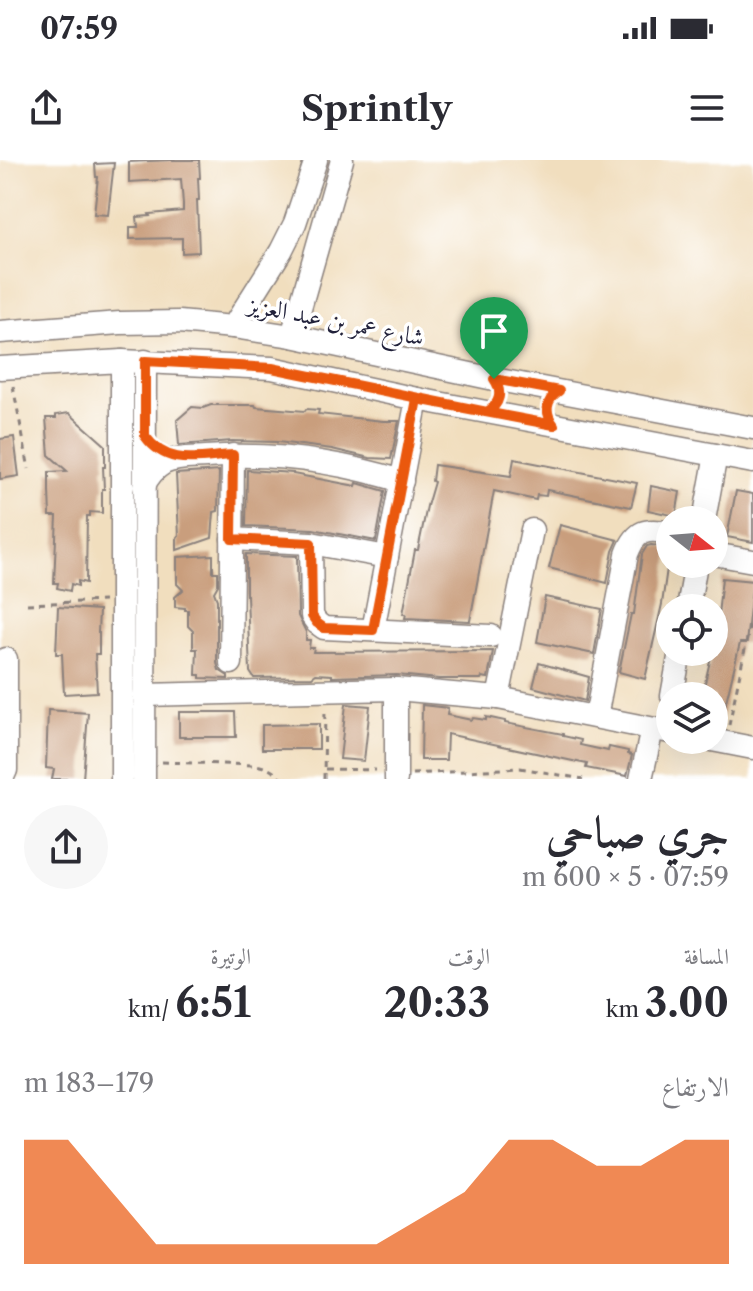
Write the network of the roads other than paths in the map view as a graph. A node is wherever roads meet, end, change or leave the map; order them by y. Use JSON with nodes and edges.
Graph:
{"nodes":[{"id":1,"x":316,"y":160,"type":"edge"},
{"id":2,"x":342,"y":160,"type":"edge"},
{"id":3,"x":233,"y":327,"type":"junction"},
{"id":4,"x":0,"y":332,"type":"edge"},
{"id":5,"x":292,"y":336,"type":"junction"},
{"id":6,"x":122,"y":361,"type":"junction"},
{"id":7,"x":145,"y":361,"type":"junction"},
{"id":8,"x":5,"y":368,"type":"edge"},
{"id":9,"x":494,"y":379,"type":"junction"},
{"id":10,"x":559,"y":391,"type":"junction"},
{"id":11,"x":417,"y":399,"type":"junction"},
{"id":12,"x":487,"y":412,"type":"junction"},
{"id":13,"x":554,"y":425,"type":"junction"},
{"id":14,"x":753,"y":428,"type":"edge"},
{"id":15,"x":145,"y":436,"type":"junction"},
{"id":16,"x":233,"y":455,"type":"junction"},
{"id":17,"x":716,"y":455,"type":"junction"},
{"id":18,"x":178,"y":459,"type":"junction"},
{"id":19,"x":753,"y":462,"type":"edge"},
{"id":20,"x":402,"y":481,"type":"junction"},
{"id":21,"x":144,"y":486,"type":"junction"},
{"id":22,"x":707,"y":506,"type":"edge"},
{"id":23,"x":532,"y":530,"type":"dead end"},
{"id":24,"x":656,"y":530,"type":"edge"},
{"id":25,"x":232,"y":539,"type":"junction"},
{"id":26,"x":311,"y":543,"type":"junction"},
{"id":27,"x":387,"y":557,"type":"junction"},
{"id":28,"x":728,"y":557,"type":"edge"},
{"id":29,"x":753,"y":561,"type":"edge"},
{"id":30,"x":373,"y":630,"type":"junction"},
{"id":31,"x":491,"y":636,"type":"dead end"},
{"id":32,"x":6,"y":659,"type":"dead end"},
{"id":33,"x":231,"y":663,"type":"dead end"},
{"id":34,"x":396,"y":689,"type":"junction"},
{"id":35,"x":144,"y":695,"type":"junction"},
{"id":36,"x":498,"y":698,"type":"junction"},
{"id":37,"x":596,"y":717,"type":"junction"},
{"id":38,"x":656,"y":730,"type":"edge"},
{"id":39,"x":728,"y":743,"type":"edge"},
{"id":40,"x":656,"y":745,"type":"edge"},
{"id":41,"x":753,"y":748,"type":"edge"},
{"id":42,"x":144,"y":770,"type":"edge"},
{"id":43,"x":396,"y":775,"type":"edge"},
{"id":44,"x":2,"y":779,"type":"edge"},
{"id":45,"x":122,"y":779,"type":"edge"},
{"id":46,"x":641,"y":779,"type":"edge"}],
"edges":[{"from":1,"to":3,"type":"street"},
{"from":2,"to":5,"type":"street"},
{"from":3,"to":4,"type":"street","name":"شارع عمر بن عبد العزيز"},
{"from":3,"to":5,"type":"street","name":"شارع عمر بن عبد العزيز"},
{"from":5,"to":9,"type":"street","name":"شارع عمر بن عبد العزيز"},
{"from":6,"to":7,"type":"street"},
{"from":6,"to":8,"type":"street"},
{"from":6,"to":45,"type":"street"},
{"from":7,"to":11,"type":"street"},
{"from":7,"to":15,"type":"street"},
{"from":9,"to":10,"type":"street","name":"شارع عمر بن عبد العزيز"},
{"from":9,"to":12,"type":"street"},
{"from":10,"to":13,"type":"street"},
{"from":10,"to":14,"type":"street","name":"شارع عمر بن عبد العزيز"},
{"from":11,"to":12,"type":"street"},
{"from":11,"to":20,"type":"street"},
{"from":12,"to":13,"type":"street"},
{"from":13,"to":17,"type":"street"},
{"from":15,"to":18,"type":"street"},
{"from":15,"to":21,"type":"street"},
{"from":16,"to":18,"type":"street"},
{"from":16,"to":20,"type":"street"},
{"from":16,"to":25,"type":"street"},
{"from":17,"to":19,"type":"street"},
{"from":17,"to":22,"type":"street"},
{"from":18,"to":21,"type":"street"},
{"from":20,"to":27,"type":"street"},
{"from":21,"to":35,"type":"street"},
{"from":23,"to":36,"type":"street"},
{"from":24,"to":37,"type":"street"},
{"from":25,"to":26,"type":"street"},
{"from":25,"to":33,"type":"street"},
{"from":26,"to":27,"type":"street"},
{"from":26,"to":30,"type":"street"},
{"from":27,"to":30,"type":"street"},
{"from":28,"to":29,"type":"street"},
{"from":30,"to":31,"type":"street"},
{"from":32,"to":44,"type":"street"},
{"from":34,"to":35,"type":"street"},
{"from":34,"to":36,"type":"street"},
{"from":34,"to":43,"type":"street"},
{"from":35,"to":42,"type":"street"},
{"from":36,"to":37,"type":"street"},
{"from":37,"to":38,"type":"street"},
{"from":39,"to":41,"type":"street"},
{"from":40,"to":46,"type":"street"}]}
